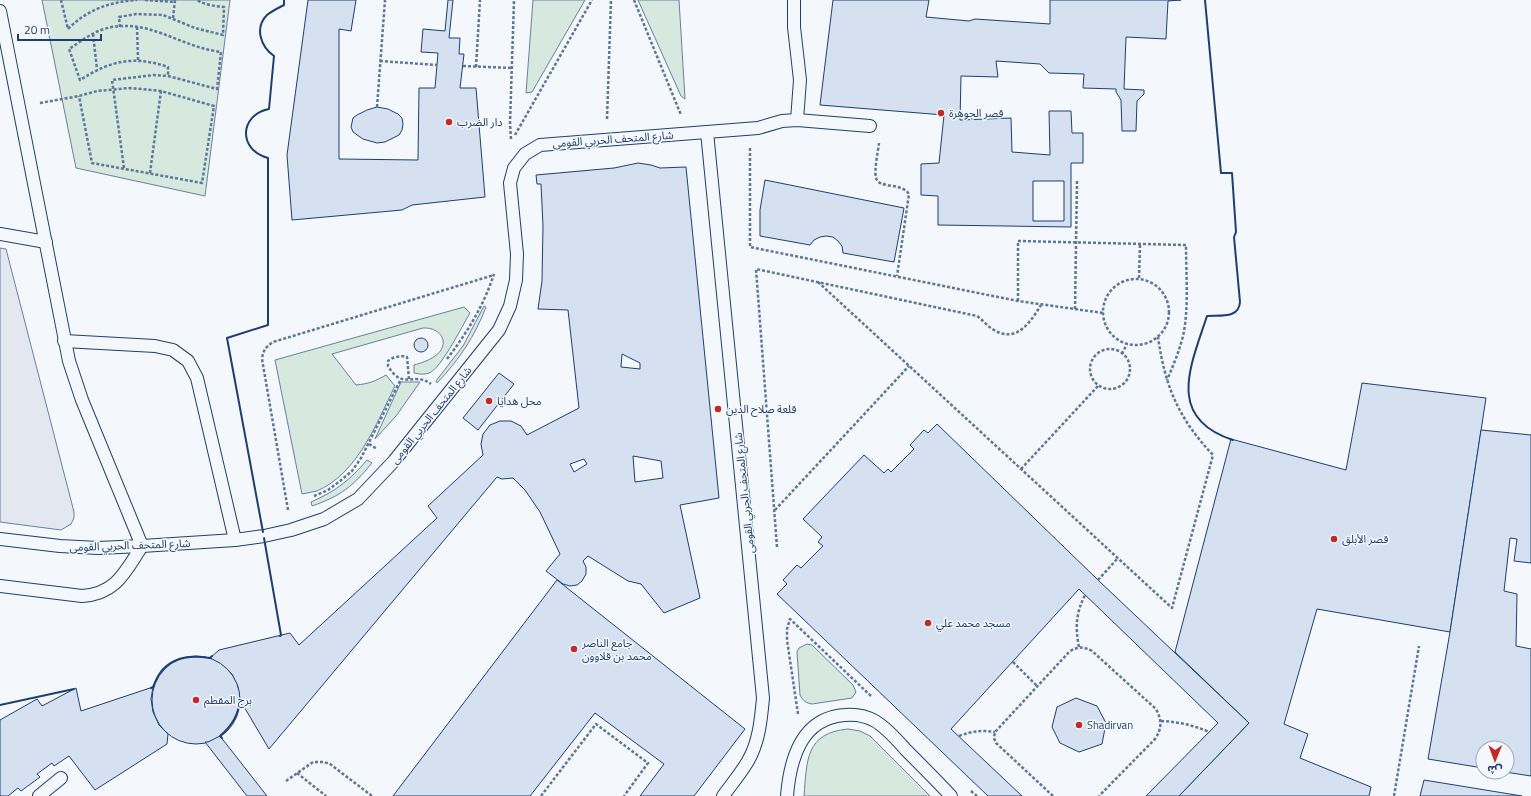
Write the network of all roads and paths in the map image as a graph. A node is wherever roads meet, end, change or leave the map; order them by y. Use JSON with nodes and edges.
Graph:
{"nodes":[{"id":1,"x":62,"y":0,"type":"edge"},
{"id":2,"x":137,"y":0,"type":"edge"},
{"id":3,"x":145,"y":0,"type":"edge"},
{"id":4,"x":197,"y":0,"type":"edge"},
{"id":5,"x":385,"y":0,"type":"edge"},
{"id":6,"x":480,"y":0,"type":"edge"},
{"id":7,"x":514,"y":0,"type":"edge"},
{"id":8,"x":592,"y":0,"type":"edge"},
{"id":9,"x":611,"y":0,"type":"edge"},
{"id":10,"x":634,"y":0,"type":"edge"},
{"id":11,"x":794,"y":0,"type":"edge"},
{"id":12,"x":175,"y":1,"type":"edge"},
{"id":13,"x":112,"y":2,"type":"edge"},
{"id":14,"x":0,"y":11,"type":"edge"},
{"id":15,"x":173,"y":18,"type":"junction"},
{"id":16,"x":120,"y":26,"type":"junction"},
{"id":17,"x":137,"y":27,"type":"junction"},
{"id":18,"x":93,"y":33,"type":"junction"},
{"id":19,"x":138,"y":60,"type":"junction"},
{"id":20,"x":380,"y":62,"type":"junction"},
{"id":21,"x":437,"y":65,"type":"dead end"},
{"id":22,"x":463,"y":66,"type":"dead end"},
{"id":23,"x":476,"y":67,"type":"junction"},
{"id":24,"x":512,"y":68,"type":"junction"},
{"id":25,"x":97,"y":69,"type":"junction"},
{"id":26,"x":168,"y":76,"type":"junction"},
{"id":27,"x":113,"y":88,"type":"junction"},
{"id":28,"x":161,"y":91,"type":"junction"},
{"id":29,"x":377,"y":107,"type":"dead end"},
{"id":30,"x":797,"y":120,"type":"junction"},
{"id":31,"x":870,"y":126,"type":"joint"},
{"id":32,"x":750,"y":129,"type":"junction"},
{"id":33,"x":707,"y":132,"type":"junction"},
{"id":34,"x":689,"y":134,"type":"junction"},
{"id":35,"x":607,"y":140,"type":"junction"},
{"id":36,"x":124,"y":168,"type":"junction"},
{"id":37,"x":150,"y":173,"type":"junction"},
{"id":38,"x":1078,"y":180,"type":"dead end"},
{"id":39,"x":0,"y":234,"type":"edge"},
{"id":40,"x":46,"y":242,"type":"junction"},
{"id":41,"x":1076,"y":243,"type":"junction"},
{"id":42,"x":1140,"y":244,"type":"junction"},
{"id":43,"x":495,"y":269,"type":"dead end"},
{"id":44,"x":494,"y":275,"type":"junction"},
{"id":45,"x":898,"y":276,"type":"junction"},
{"id":46,"x":1139,"y":278,"type":"junction"},
{"id":47,"x":818,"y":282,"type":"junction"},
{"id":48,"x":1018,"y":301,"type":"junction"},
{"id":49,"x":1041,"y":305,"type":"junction"},
{"id":50,"x":1075,"y":309,"type":"junction"},
{"id":51,"x":1103,"y":313,"type":"junction"},
{"id":52,"x":1158,"y":338,"type":"junction"},
{"id":53,"x":64,"y":341,"type":"junction"},
{"id":54,"x":1127,"y":344,"type":"junction"},
{"id":55,"x":1122,"y":354,"type":"junction"},
{"id":56,"x":446,"y":360,"type":"dead end"},
{"id":57,"x":909,"y":366,"type":"junction"},
{"id":58,"x":401,"y":379,"type":"junction"},
{"id":59,"x":409,"y":379,"type":"junction"},
{"id":60,"x":1166,"y":380,"type":"junction"},
{"id":61,"x":429,"y":382,"type":"junction"},
{"id":62,"x":1098,"y":386,"type":"junction"},
{"id":63,"x":424,"y":388,"type":"dead end"},
{"id":64,"x":444,"y":398,"type":"junction"},
{"id":65,"x":380,"y":444,"type":"dead end"},
{"id":66,"x":376,"y":449,"type":"dead end"},
{"id":67,"x":1021,"y":469,"type":"junction"},
{"id":68,"x":314,"y":496,"type":"dead end"},
{"id":69,"x":775,"y":511,"type":"junction"},
{"id":70,"x":291,"y":530,"type":"junction"},
{"id":71,"x":0,"y":539,"type":"edge"},
{"id":72,"x":235,"y":540,"type":"junction"},
{"id":73,"x":142,"y":546,"type":"junction"},
{"id":74,"x":777,"y":547,"type":"dead end"},
{"id":75,"x":1118,"y":558,"type":"junction"},
{"id":76,"x":1098,"y":580,"type":"dead end"},
{"id":77,"x":0,"y":586,"type":"edge"},
{"id":78,"x":1085,"y":594,"type":"dead end"},
{"id":79,"x":1419,"y":646,"type":"dead end"},
{"id":80,"x":1079,"y":647,"type":"junction"},
{"id":81,"x":1013,"y":662,"type":"dead end"},
{"id":82,"x":1037,"y":686,"type":"junction"},
{"id":83,"x":1161,"y":721,"type":"junction"},
{"id":84,"x":995,"y":732,"type":"junction"},
{"id":85,"x":1209,"y":732,"type":"dead end"},
{"id":86,"x":959,"y":736,"type":"dead end"},
{"id":87,"x":297,"y":773,"type":"junction"},
{"id":88,"x":61,"y":778,"type":"dead end"},
{"id":89,"x":286,"y":781,"type":"dead end"},
{"id":90,"x":39,"y":796,"type":"edge"},
{"id":91,"x":326,"y":796,"type":"edge"},
{"id":92,"x":372,"y":796,"type":"edge"},
{"id":93,"x":541,"y":796,"type":"edge"},
{"id":94,"x":624,"y":796,"type":"edge"},
{"id":95,"x":723,"y":796,"type":"edge"},
{"id":96,"x":787,"y":796,"type":"edge"},
{"id":97,"x":951,"y":796,"type":"edge"},
{"id":98,"x":1053,"y":796,"type":"edge"},
{"id":99,"x":1099,"y":796,"type":"edge"},
{"id":100,"x":1394,"y":796,"type":"edge"}],
"edges":[{"from":1,"to":13,"type":"path"},
{"from":2,"to":13,"type":"path"},
{"from":3,"to":12,"type":"path"},
{"from":4,"to":15,"type":"path"},
{"from":5,"to":20,"type":"path"},
{"from":6,"to":23,"type":"path"},
{"from":7,"to":24,"type":"path"},
{"from":8,"to":24,"type":"path"},
{"from":9,"to":35,"type":"path"},
{"from":10,"to":34,"type":"path"},
{"from":11,"to":30,"type":"lane"},
{"from":12,"to":15,"type":"path"},
{"from":14,"to":40,"type":"lane"},
{"from":15,"to":16,"type":"path"},
{"from":16,"to":17,"type":"path"},
{"from":16,"to":18,"type":"path"},
{"from":17,"to":19,"type":"path"},
{"from":17,"to":26,"type":"path"},
{"from":18,"to":25,"type":"path"},
{"from":18,"to":25,"type":"path"},
{"from":19,"to":25,"type":"path"},
{"from":19,"to":26,"type":"path"},
{"from":20,"to":21,"type":"path"},
{"from":20,"to":29,"type":"path"},
{"from":22,"to":23,"type":"path"},
{"from":23,"to":24,"type":"path"},
{"from":26,"to":27,"type":"path"},
{"from":27,"to":28,"type":"path"},
{"from":27,"to":36,"type":"path"},
{"from":27,"to":36,"type":"path"},
{"from":28,"to":37,"type":"path"},
{"from":28,"to":37,"type":"path"},
{"from":30,"to":31,"type":"lane","name":"شارع المتحف الحربي القومى"},
{"from":30,"to":32,"type":"lane","name":"شارع المتحف الحربي القومى"},
{"from":31,"to":45,"type":"path"},
{"from":32,"to":33,"type":"lane","name":"شارع المتحف الحربي القومى"},
{"from":32,"to":45,"type":"path"},
{"from":33,"to":34,"type":"lane","name":"شارع المتحف الحربي القومى"},
{"from":33,"to":95,"type":"lane","name":"شارع المتحف الحربي القومى"},
{"from":34,"to":35,"type":"lane","name":"شارع المتحف الحربي القومى"},
{"from":35,"to":64,"type":"lane","name":"شارع المتحف الحربي القومى"},
{"from":36,"to":37,"type":"path"},
{"from":38,"to":41,"type":"path"},
{"from":39,"to":40,"type":"lane"},
{"from":40,"to":53,"type":"lane"},
{"from":41,"to":42,"type":"path"},
{"from":41,"to":48,"type":"path"},
{"from":41,"to":50,"type":"path"},
{"from":42,"to":46,"type":"path"},
{"from":42,"to":60,"type":"path"},
{"from":43,"to":44,"type":"path"},
{"from":44,"to":56,"type":"path"},
{"from":44,"to":70,"type":"path"},
{"from":45,"to":48,"type":"path"},
{"from":46,"to":51,"type":"path"},
{"from":46,"to":52,"type":"path"},
{"from":47,"to":49,"type":"path"},
{"from":47,"to":57,"type":"path"},
{"from":47,"to":69,"type":"path"},
{"from":48,"to":49,"type":"path"},
{"from":49,"to":50,"type":"path"},
{"from":50,"to":51,"type":"path"},
{"from":51,"to":54,"type":"path"},
{"from":52,"to":54,"type":"path"},
{"from":52,"to":60,"type":"path"},
{"from":53,"to":72,"type":"lane"},
{"from":53,"to":73,"type":"lane"},
{"from":54,"to":55,"type":"path"},
{"from":55,"to":62,"type":"path"},
{"from":55,"to":62,"type":"path"},
{"from":57,"to":67,"type":"path"},
{"from":57,"to":69,"type":"path"},
{"from":58,"to":59,"type":"path"},
{"from":58,"to":59,"type":"path"},
{"from":58,"to":68,"type":"path"},
{"from":59,"to":61,"type":"path"},
{"from":60,"to":75,"type":"path"},
{"from":61,"to":63,"type":"path"},
{"from":61,"to":64,"type":"path"},
{"from":62,"to":67,"type":"path"},
{"from":64,"to":70,"type":"lane","name":"شارع المتحف الحربي القومى"},
{"from":65,"to":66,"type":"path"},
{"from":67,"to":75,"type":"path"},
{"from":69,"to":74,"type":"path"},
{"from":70,"to":72,"type":"lane","name":"شارع المتحف الحربي القومى"},
{"from":71,"to":73,"type":"lane","name":"شارع المتحف الحربي القومى"},
{"from":72,"to":73,"type":"lane","name":"شارع المتحف الحربي القومى"},
{"from":73,"to":77,"type":"lane"},
{"from":75,"to":76,"type":"path"},
{"from":78,"to":80,"type":"path"},
{"from":79,"to":100,"type":"path"},
{"from":80,"to":82,"type":"path"},
{"from":80,"to":83,"type":"path"},
{"from":81,"to":82,"type":"path"},
{"from":82,"to":84,"type":"path"},
{"from":83,"to":85,"type":"path"},
{"from":83,"to":99,"type":"path"},
{"from":84,"to":86,"type":"path"},
{"from":84,"to":98,"type":"path"},
{"from":87,"to":89,"type":"path"},
{"from":87,"to":91,"type":"path"},
{"from":87,"to":92,"type":"path"},
{"from":88,"to":90,"type":"lane"},
{"from":93,"to":94,"type":"path"},
{"from":96,"to":97,"type":"lane"}]}
